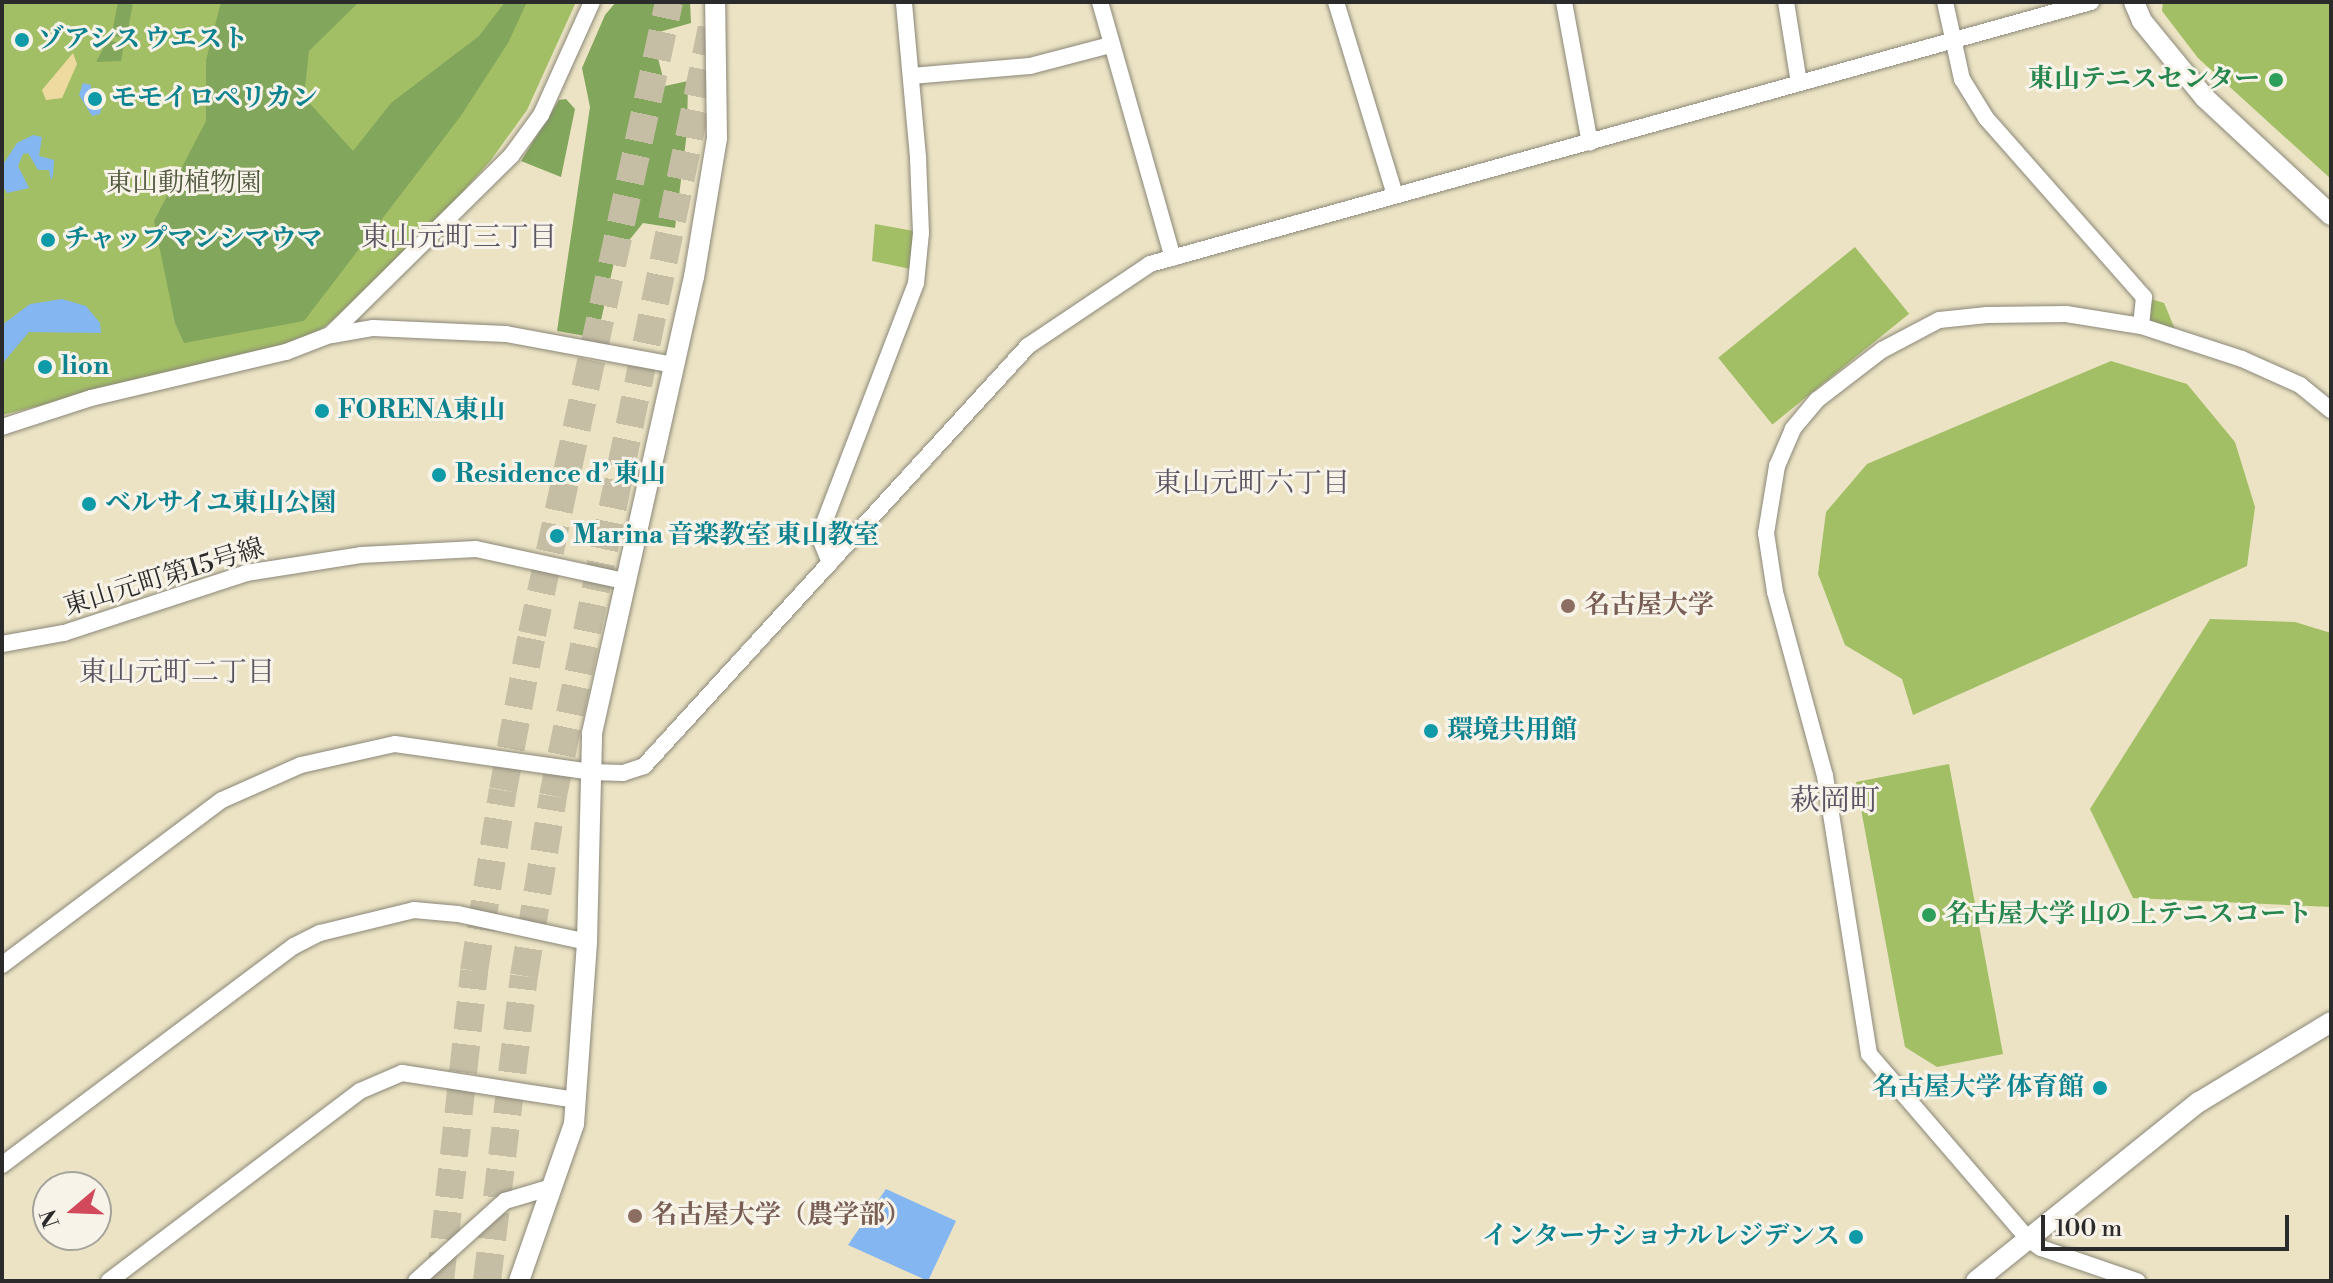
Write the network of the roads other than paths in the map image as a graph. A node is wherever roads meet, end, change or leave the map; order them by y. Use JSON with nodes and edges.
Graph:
{"nodes":[{"id":1,"x":599,"y":2,"type":"edge"},
{"id":2,"x":715,"y":2,"type":"edge"},
{"id":3,"x":904,"y":2,"type":"edge"},
{"id":4,"x":1100,"y":2,"type":"edge"},
{"id":5,"x":1336,"y":2,"type":"edge"},
{"id":6,"x":1564,"y":2,"type":"edge"},
{"id":7,"x":1786,"y":2,"type":"edge"},
{"id":8,"x":1945,"y":2,"type":"edge"},
{"id":9,"x":2091,"y":2,"type":"edge"},
{"id":10,"x":2134,"y":2,"type":"edge"},
{"id":11,"x":589,"y":9,"type":"edge"},
{"id":12,"x":1950,"y":42,"type":"junction"},
{"id":13,"x":1110,"y":45,"type":"junction"},
{"id":14,"x":911,"y":76,"type":"junction"},
{"id":15,"x":1799,"y":83,"type":"junction"},
{"id":16,"x":1590,"y":143,"type":"junction"},
{"id":17,"x":1395,"y":195,"type":"junction"},
{"id":18,"x":2331,"y":215,"type":"edge"},
{"id":19,"x":1173,"y":258,"type":"junction"},
{"id":20,"x":2141,"y":326,"type":"junction"},
{"id":21,"x":330,"y":335,"type":"junction"},
{"id":22,"x":673,"y":365,"type":"junction"},
{"id":23,"x":2331,"y":410,"type":"edge"},
{"id":24,"x":2,"y":427,"type":"edge"},
{"id":25,"x":830,"y":563,"type":"junction"},
{"id":26,"x":624,"y":581,"type":"junction"},
{"id":27,"x":2,"y":644,"type":"edge"},
{"id":28,"x":591,"y":772,"type":"junction"},
{"id":29,"x":587,"y":942,"type":"junction"},
{"id":30,"x":2,"y":965,"type":"edge"},
{"id":31,"x":2331,"y":1022,"type":"edge"},
{"id":32,"x":577,"y":1100,"type":"junction"},
{"id":33,"x":2,"y":1165,"type":"edge"},
{"id":34,"x":552,"y":1187,"type":"junction"},
{"id":35,"x":2028,"y":1239,"type":"junction"},
{"id":36,"x":109,"y":1281,"type":"edge"},
{"id":37,"x":416,"y":1281,"type":"edge"},
{"id":38,"x":519,"y":1281,"type":"edge"},
{"id":39,"x":1976,"y":1281,"type":"edge"},
{"id":40,"x":2137,"y":1281,"type":"edge"}],
"edges":[{"from":1,"to":11,"type":"street"},
{"from":2,"to":22,"type":"street"},
{"from":3,"to":14,"type":"street"},
{"from":4,"to":13,"type":"street"},
{"from":5,"to":17,"type":"street"},
{"from":6,"to":16,"type":"street"},
{"from":7,"to":15,"type":"street"},
{"from":8,"to":12,"type":"street"},
{"from":9,"to":12,"type":"street"},
{"from":10,"to":18,"type":"street"},
{"from":11,"to":21,"type":"street"},
{"from":12,"to":15,"type":"street"},
{"from":12,"to":20,"type":"street"},
{"from":13,"to":14,"type":"street"},
{"from":13,"to":19,"type":"street"},
{"from":14,"to":25,"type":"street"},
{"from":15,"to":16,"type":"street"},
{"from":16,"to":17,"type":"street"},
{"from":17,"to":19,"type":"street"},
{"from":19,"to":25,"type":"street"},
{"from":20,"to":23,"type":"street"},
{"from":20,"to":35,"type":"street"},
{"from":21,"to":22,"type":"street"},
{"from":21,"to":24,"type":"street"},
{"from":22,"to":26,"type":"street"},
{"from":25,"to":28,"type":"street"},
{"from":26,"to":27,"type":"street","name":"東山元町第15号線"},
{"from":26,"to":28,"type":"street"},
{"from":28,"to":29,"type":"street"},
{"from":28,"to":30,"type":"street"},
{"from":29,"to":32,"type":"street"},
{"from":29,"to":33,"type":"street"},
{"from":31,"to":35,"type":"street"},
{"from":32,"to":34,"type":"street"},
{"from":32,"to":36,"type":"street"},
{"from":34,"to":37,"type":"street"},
{"from":34,"to":38,"type":"street"},
{"from":35,"to":39,"type":"street"},
{"from":35,"to":40,"type":"street"}]}
